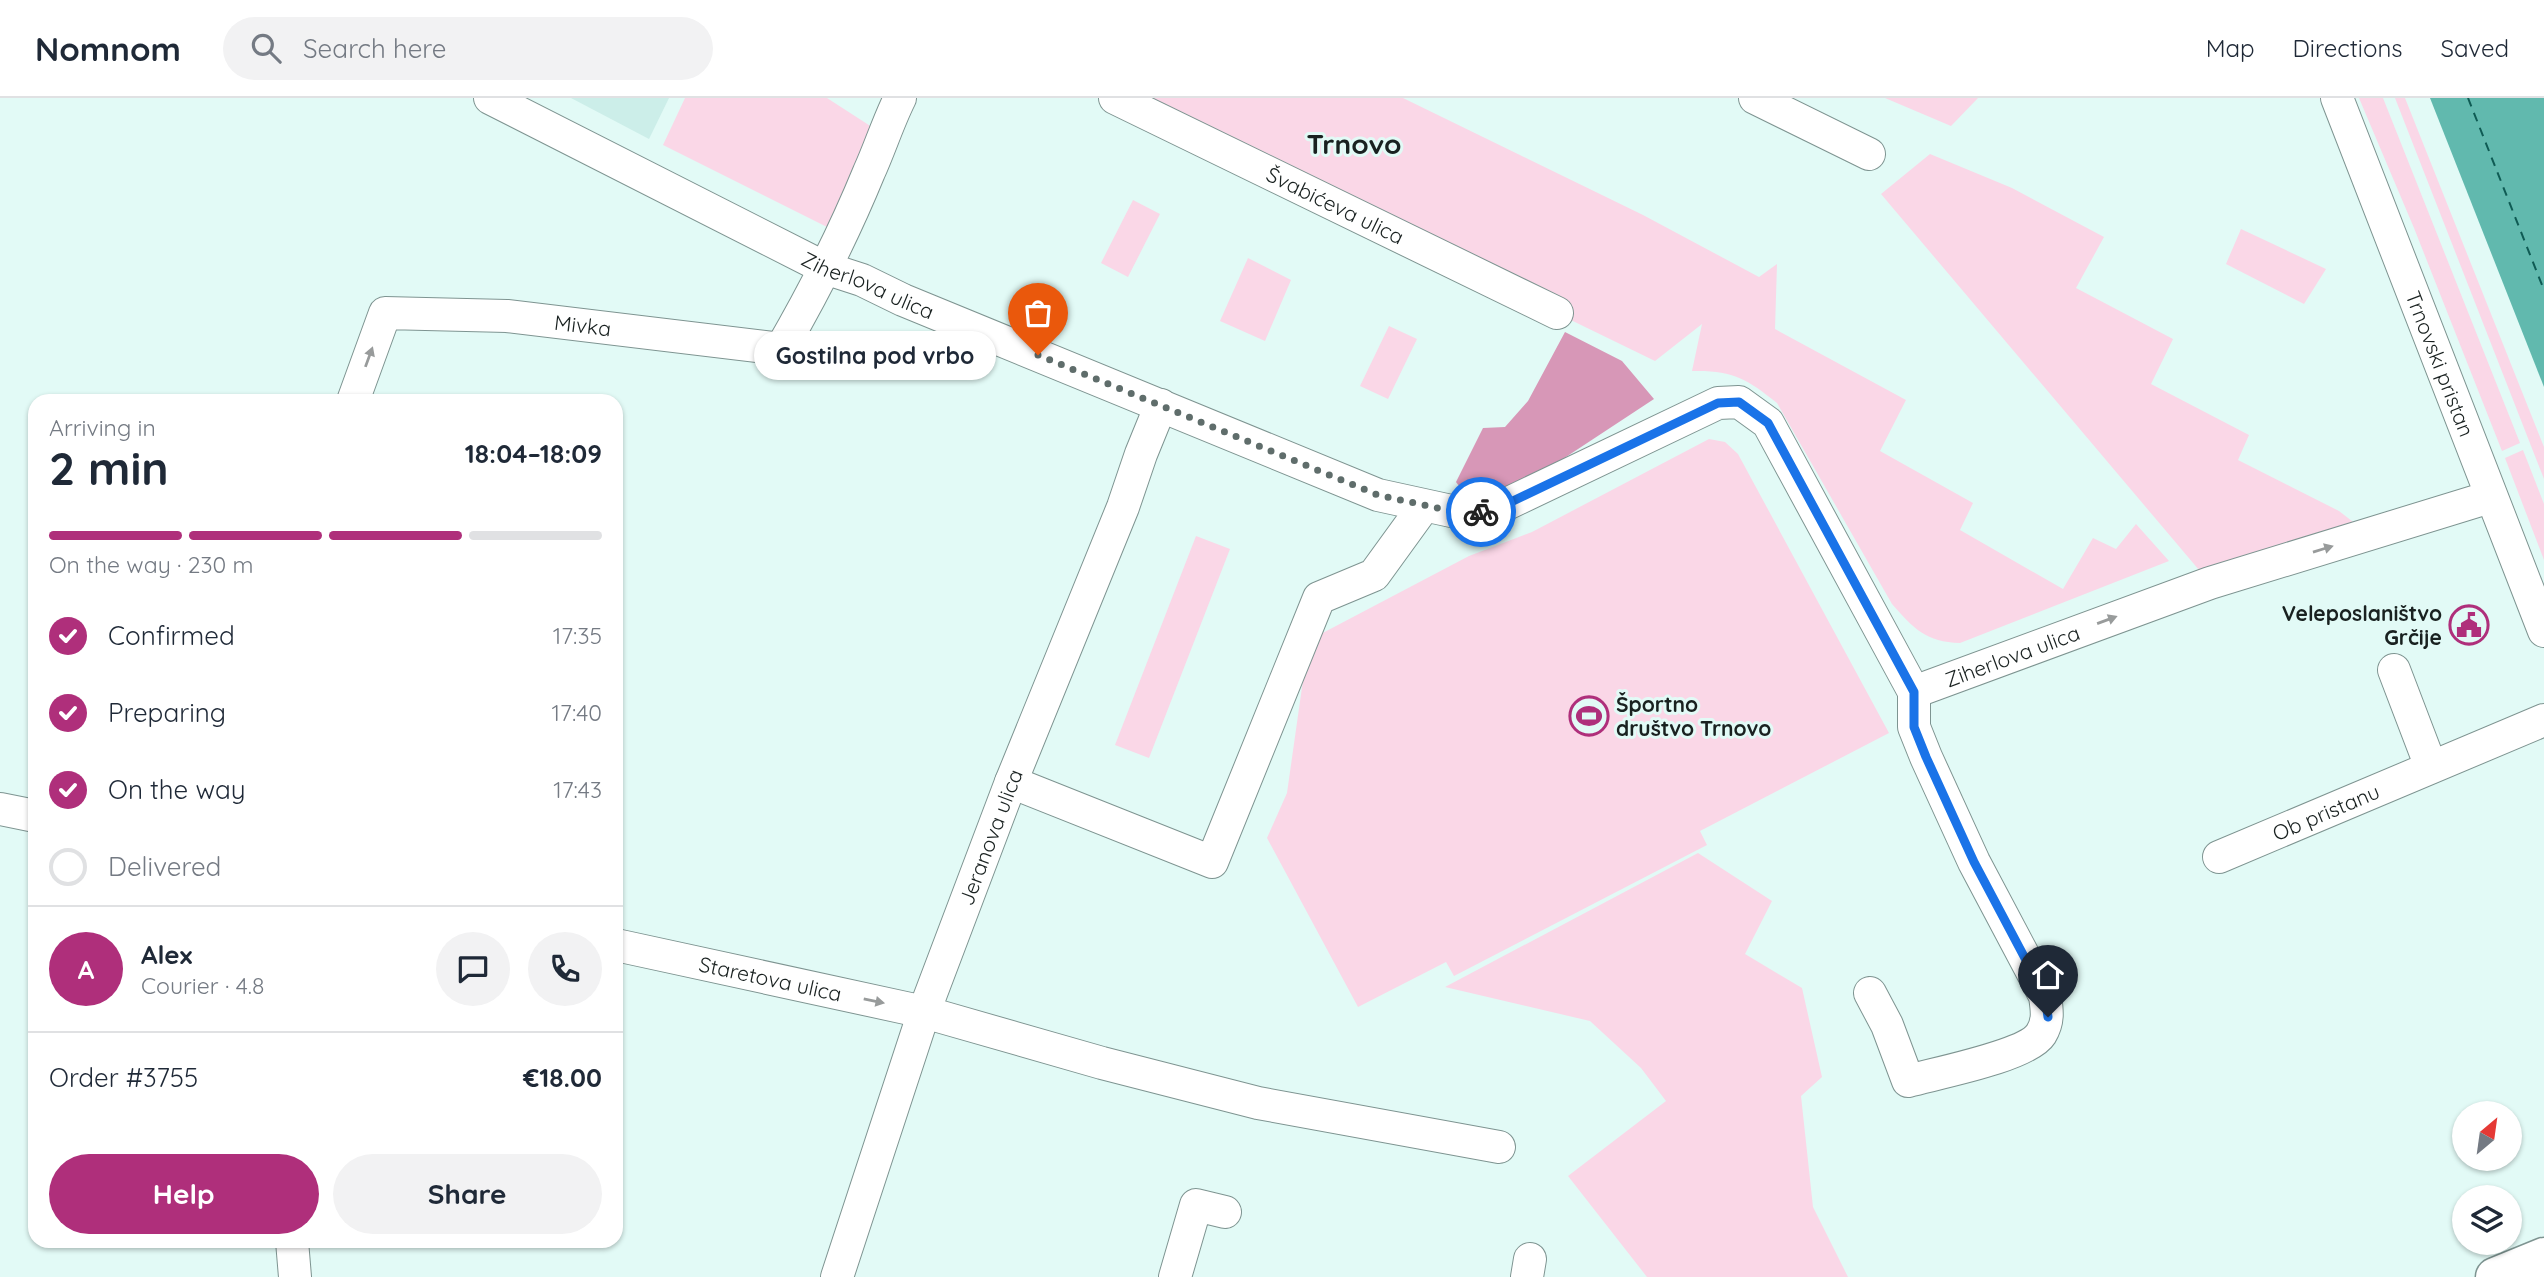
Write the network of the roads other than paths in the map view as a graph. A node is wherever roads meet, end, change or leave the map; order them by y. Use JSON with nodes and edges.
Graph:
{"nodes":[{"id":1,"x":490,"y":98,"type":"edge"},
{"id":2,"x":900,"y":98,"type":"edge"},
{"id":3,"x":1115,"y":98,"type":"edge"},
{"id":4,"x":1755,"y":98,"type":"edge"},
{"id":5,"x":2337,"y":98,"type":"edge"},
{"id":6,"x":1869,"y":154,"type":"dead end"},
{"id":7,"x":825,"y":268,"type":"junction"},
{"id":8,"x":1557,"y":313,"type":"dead end"},
{"id":9,"x":356,"y":394,"type":"edge"},
{"id":10,"x":1161,"y":405,"type":"junction"},
{"id":11,"x":2490,"y":496,"type":"junction"},
{"id":12,"x":1424,"y":506,"type":"junction"},
{"id":13,"x":2544,"y":631,"type":"edge"},
{"id":14,"x":2394,"y":670,"type":"dead end"},
{"id":15,"x":1914,"y":692,"type":"junction"},
{"id":16,"x":2544,"y":720,"type":"edge"},
{"id":17,"x":2431,"y":767,"type":"junction"},
{"id":18,"x":1011,"y":782,"type":"junction"},
{"id":19,"x":0,"y":808,"type":"edge"},
{"id":20,"x":28,"y":814,"type":"edge"},
{"id":21,"x":2219,"y":857,"type":"dead end"},
{"id":22,"x":623,"y":947,"type":"edge"},
{"id":23,"x":1870,"y":993,"type":"dead end"},
{"id":24,"x":924,"y":1012,"type":"junction"},
{"id":25,"x":1499,"y":1147,"type":"dead end"},
{"id":26,"x":1225,"y":1212,"type":"dead end"},
{"id":27,"x":293,"y":1248,"type":"edge"},
{"id":28,"x":2544,"y":1257,"type":"edge"},
{"id":29,"x":295,"y":1277,"type":"edge"},
{"id":30,"x":837,"y":1277,"type":"edge"},
{"id":31,"x":1175,"y":1277,"type":"edge"},
{"id":32,"x":2495,"y":1277,"type":"edge"}],
"edges":[{"from":1,"to":7,"type":"street","name":"Ziherlova ulica"},
{"from":2,"to":7,"type":"street"},
{"from":3,"to":8,"type":"street","name":"Švabićeva ulica"},
{"from":4,"to":6,"type":"street"},
{"from":5,"to":11,"type":"street","name":"Trnovski pristan"},
{"from":9,"to":7,"type":"street","name":"Mivka","one_way":true},
{"from":7,"to":10,"type":"street","name":"Ziherlova ulica"},
{"from":10,"to":12,"type":"street","name":"Ziherlova ulica"},
{"from":10,"to":18,"type":"street","name":"Jeranova ulica"},
{"from":11,"to":13,"type":"street","name":"Trnovski pristan"},
{"from":15,"to":11,"type":"street","name":"Ziherlova ulica","one_way":true},
{"from":12,"to":15,"type":"street","name":"Ziherlova ulica"},
{"from":12,"to":18,"type":"street"},
{"from":14,"to":17,"type":"street"},
{"from":15,"to":23,"type":"street"},
{"from":16,"to":17,"type":"street","name":"Ob pristanu"},
{"from":17,"to":21,"type":"street","name":"Ob pristanu"},
{"from":18,"to":24,"type":"street","name":"Jeranova ulica"},
{"from":19,"to":20,"type":"street"},
{"from":22,"to":24,"type":"street","name":"Staretova ulica","one_way":true},
{"from":24,"to":25,"type":"street","name":"Staretova ulica"},
{"from":24,"to":30,"type":"street","name":"Jeranova ulica"},
{"from":26,"to":31,"type":"street"},
{"from":27,"to":29,"type":"street"},
{"from":28,"to":32,"type":"street"}]}
